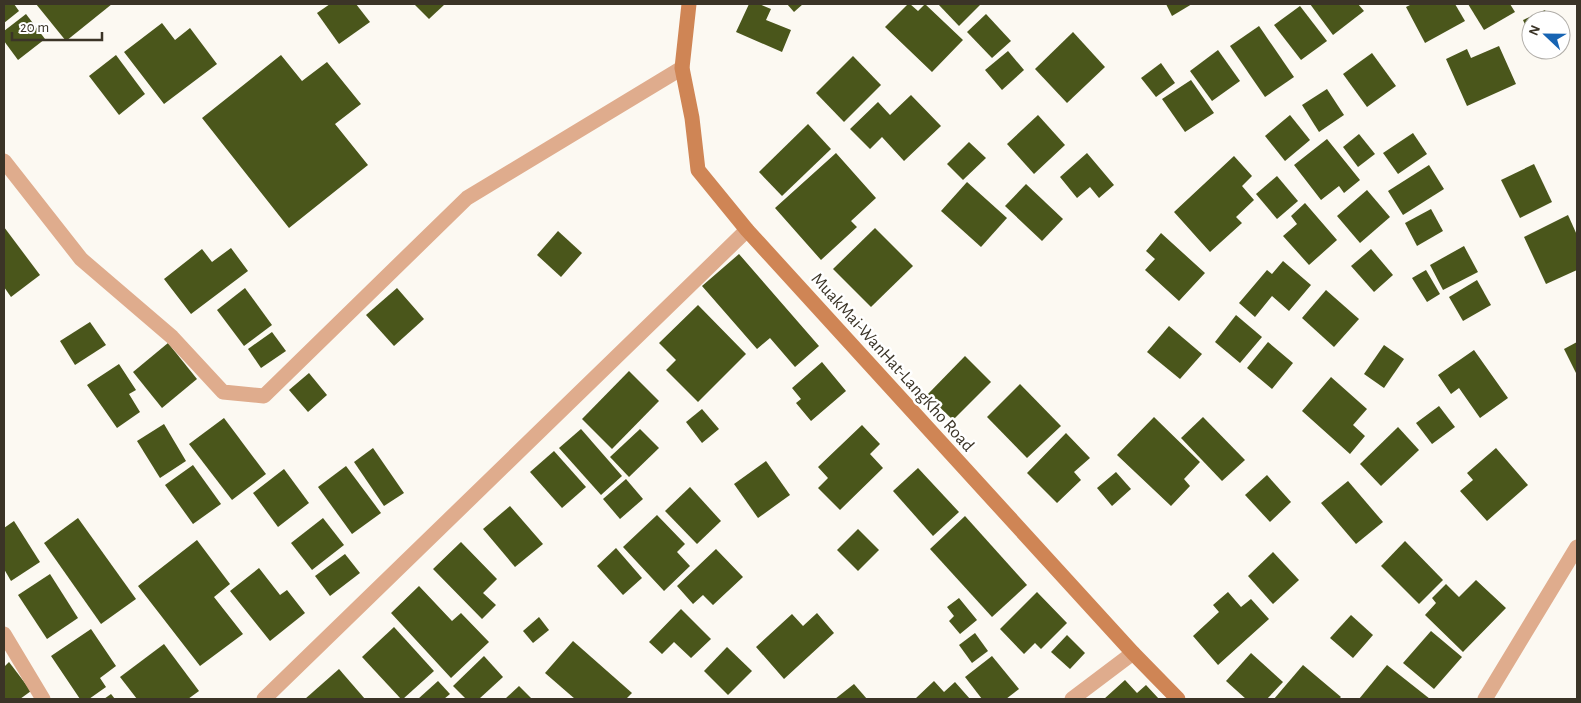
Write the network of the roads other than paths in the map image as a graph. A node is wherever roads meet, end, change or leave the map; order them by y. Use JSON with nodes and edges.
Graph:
{"nodes":[{"id":1,"x":689,"y":4,"type":"edge"},
{"id":2,"x":682,"y":68,"type":"junction"},
{"id":3,"x":4,"y":161,"type":"edge"},
{"id":4,"x":747,"y":230,"type":"junction"},
{"id":5,"x":1577,"y":547,"type":"edge"},
{"id":6,"x":4,"y":634,"type":"edge"},
{"id":7,"x":1133,"y":653,"type":"junction"},
{"id":8,"x":43,"y":699,"type":"edge"},
{"id":9,"x":264,"y":699,"type":"edge"},
{"id":10,"x":1072,"y":699,"type":"edge"},
{"id":11,"x":1178,"y":699,"type":"edge"},
{"id":12,"x":1485,"y":699,"type":"edge"}],
"edges":[{"from":1,"to":2,"type":"main road","name":"MuakMai-WanHat-LangKho Road"},
{"from":2,"to":3,"type":"street"},
{"from":2,"to":4,"type":"main road","name":"MuakMai-WanHat-LangKho Road"},
{"from":4,"to":7,"type":"main road","name":"MuakMai-WanHat-LangKho Road"},
{"from":4,"to":9,"type":"street"},
{"from":5,"to":12,"type":"street"},
{"from":6,"to":8,"type":"street"},
{"from":7,"to":10,"type":"street"},
{"from":7,"to":11,"type":"main road","name":"MuakMai-WanHat-LangKho Road"}]}
